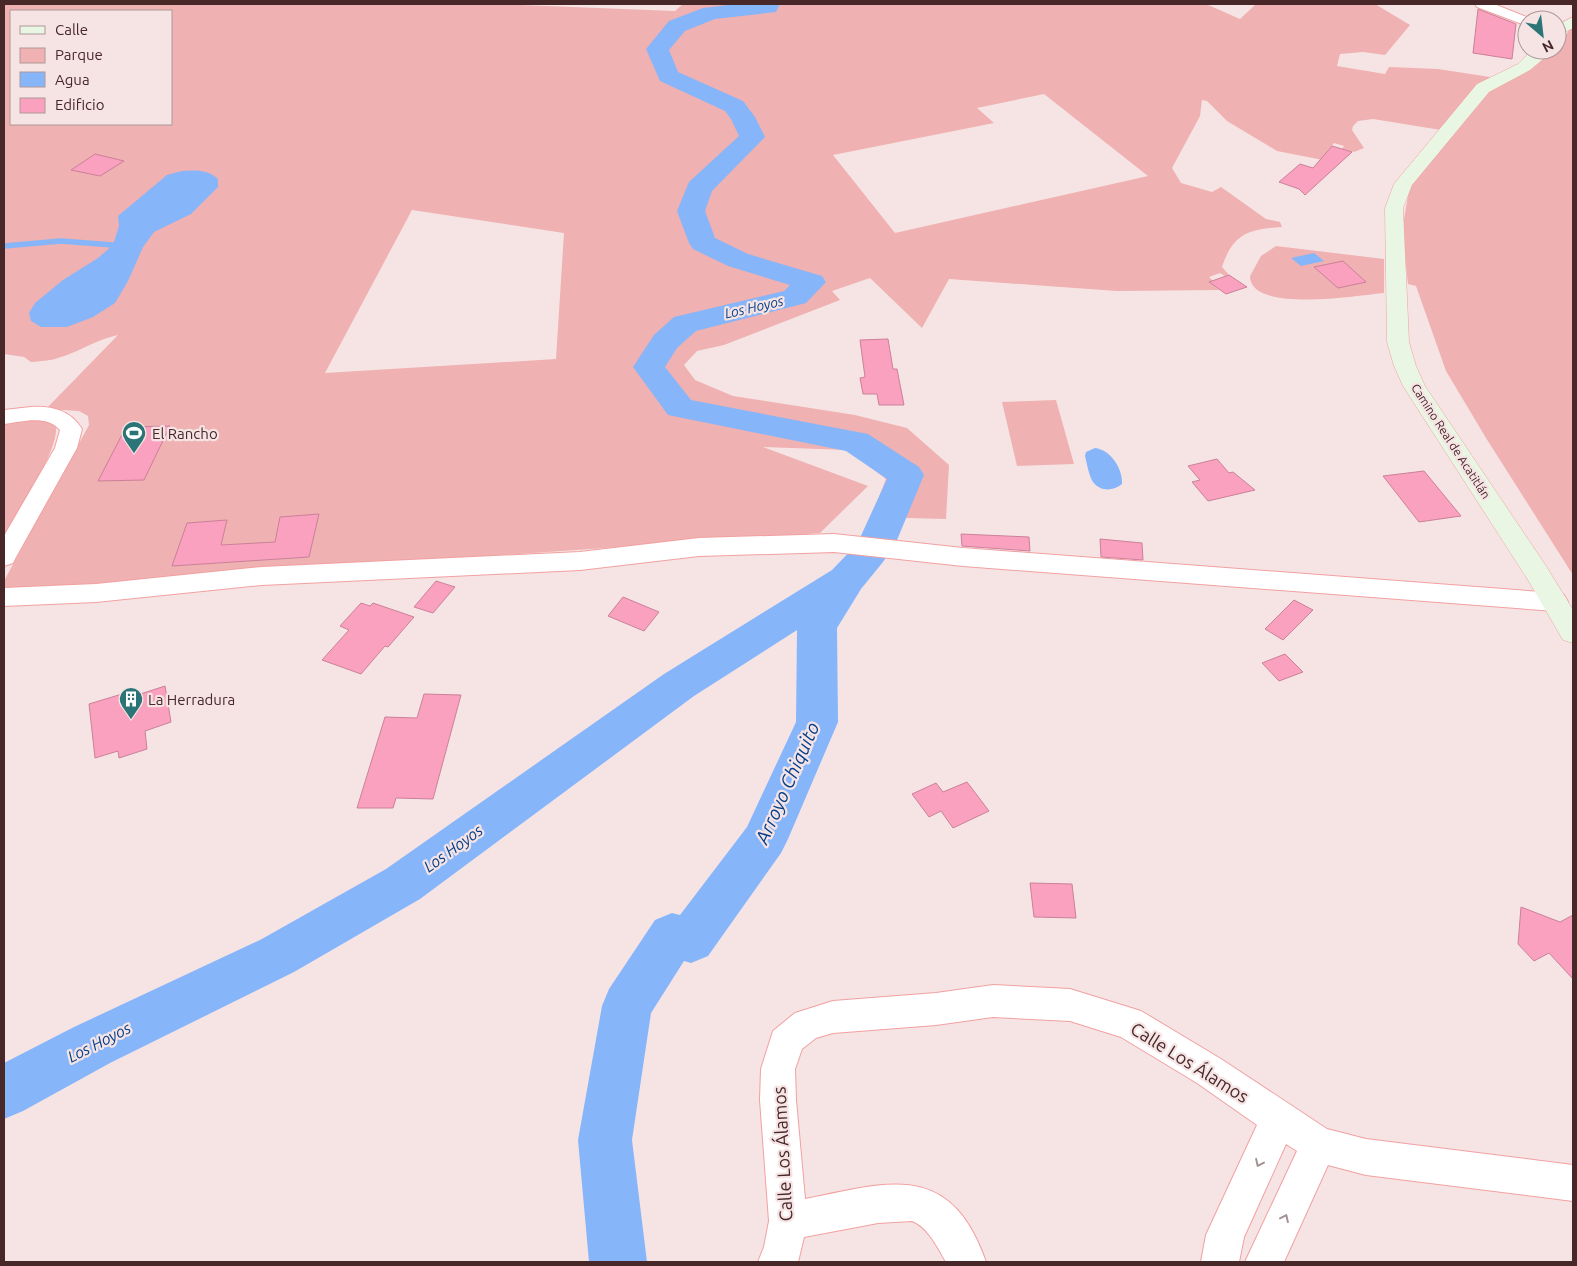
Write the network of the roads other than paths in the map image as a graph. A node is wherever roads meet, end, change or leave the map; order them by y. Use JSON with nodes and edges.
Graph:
{"nodes":[{"id":1,"x":1482,"y":4,"type":"edge"},
{"id":2,"x":1517,"y":17,"type":"edge"},
{"id":3,"x":1532,"y":60,"type":"edge"},
{"id":4,"x":4,"y":417,"type":"edge"},
{"id":5,"x":4,"y":557,"type":"edge"},
{"id":6,"x":4,"y":597,"type":"edge"},
{"id":7,"x":1554,"y":602,"type":"junction"},
{"id":8,"x":1573,"y":634,"type":"edge"},
{"id":9,"x":1279,"y":1118,"type":"junction"},
{"id":10,"x":1318,"y":1145,"type":"junction"},
{"id":11,"x":1573,"y":1183,"type":"edge"},
{"id":12,"x":788,"y":1221,"type":"junction"},
{"id":13,"x":777,"y":1262,"type":"edge"},
{"id":14,"x":967,"y":1262,"type":"edge"},
{"id":15,"x":1220,"y":1262,"type":"edge"},
{"id":16,"x":1264,"y":1262,"type":"edge"}],
"edges":[{"from":1,"to":2,"type":"street"},
{"from":3,"to":7,"type":"main road","name":"Camino Real de Acatitlán"},
{"from":4,"to":5,"type":"street"},
{"from":6,"to":7,"type":"street"},
{"from":7,"to":8,"type":"main road","name":"Camino Real de Acatitlán"},
{"from":9,"to":10,"type":"street","name":"Calle Los Álamos"},
{"from":9,"to":12,"type":"street","name":"Calle Los Álamos"},
{"from":9,"to":15,"type":"street","one_way":true},
{"from":10,"to":11,"type":"street","name":"Calle Los Álamos"},
{"from":16,"to":10,"type":"street","one_way":true},
{"from":12,"to":13,"type":"street","name":"Calle Los Álamos"},
{"from":12,"to":14,"type":"street"}]}
